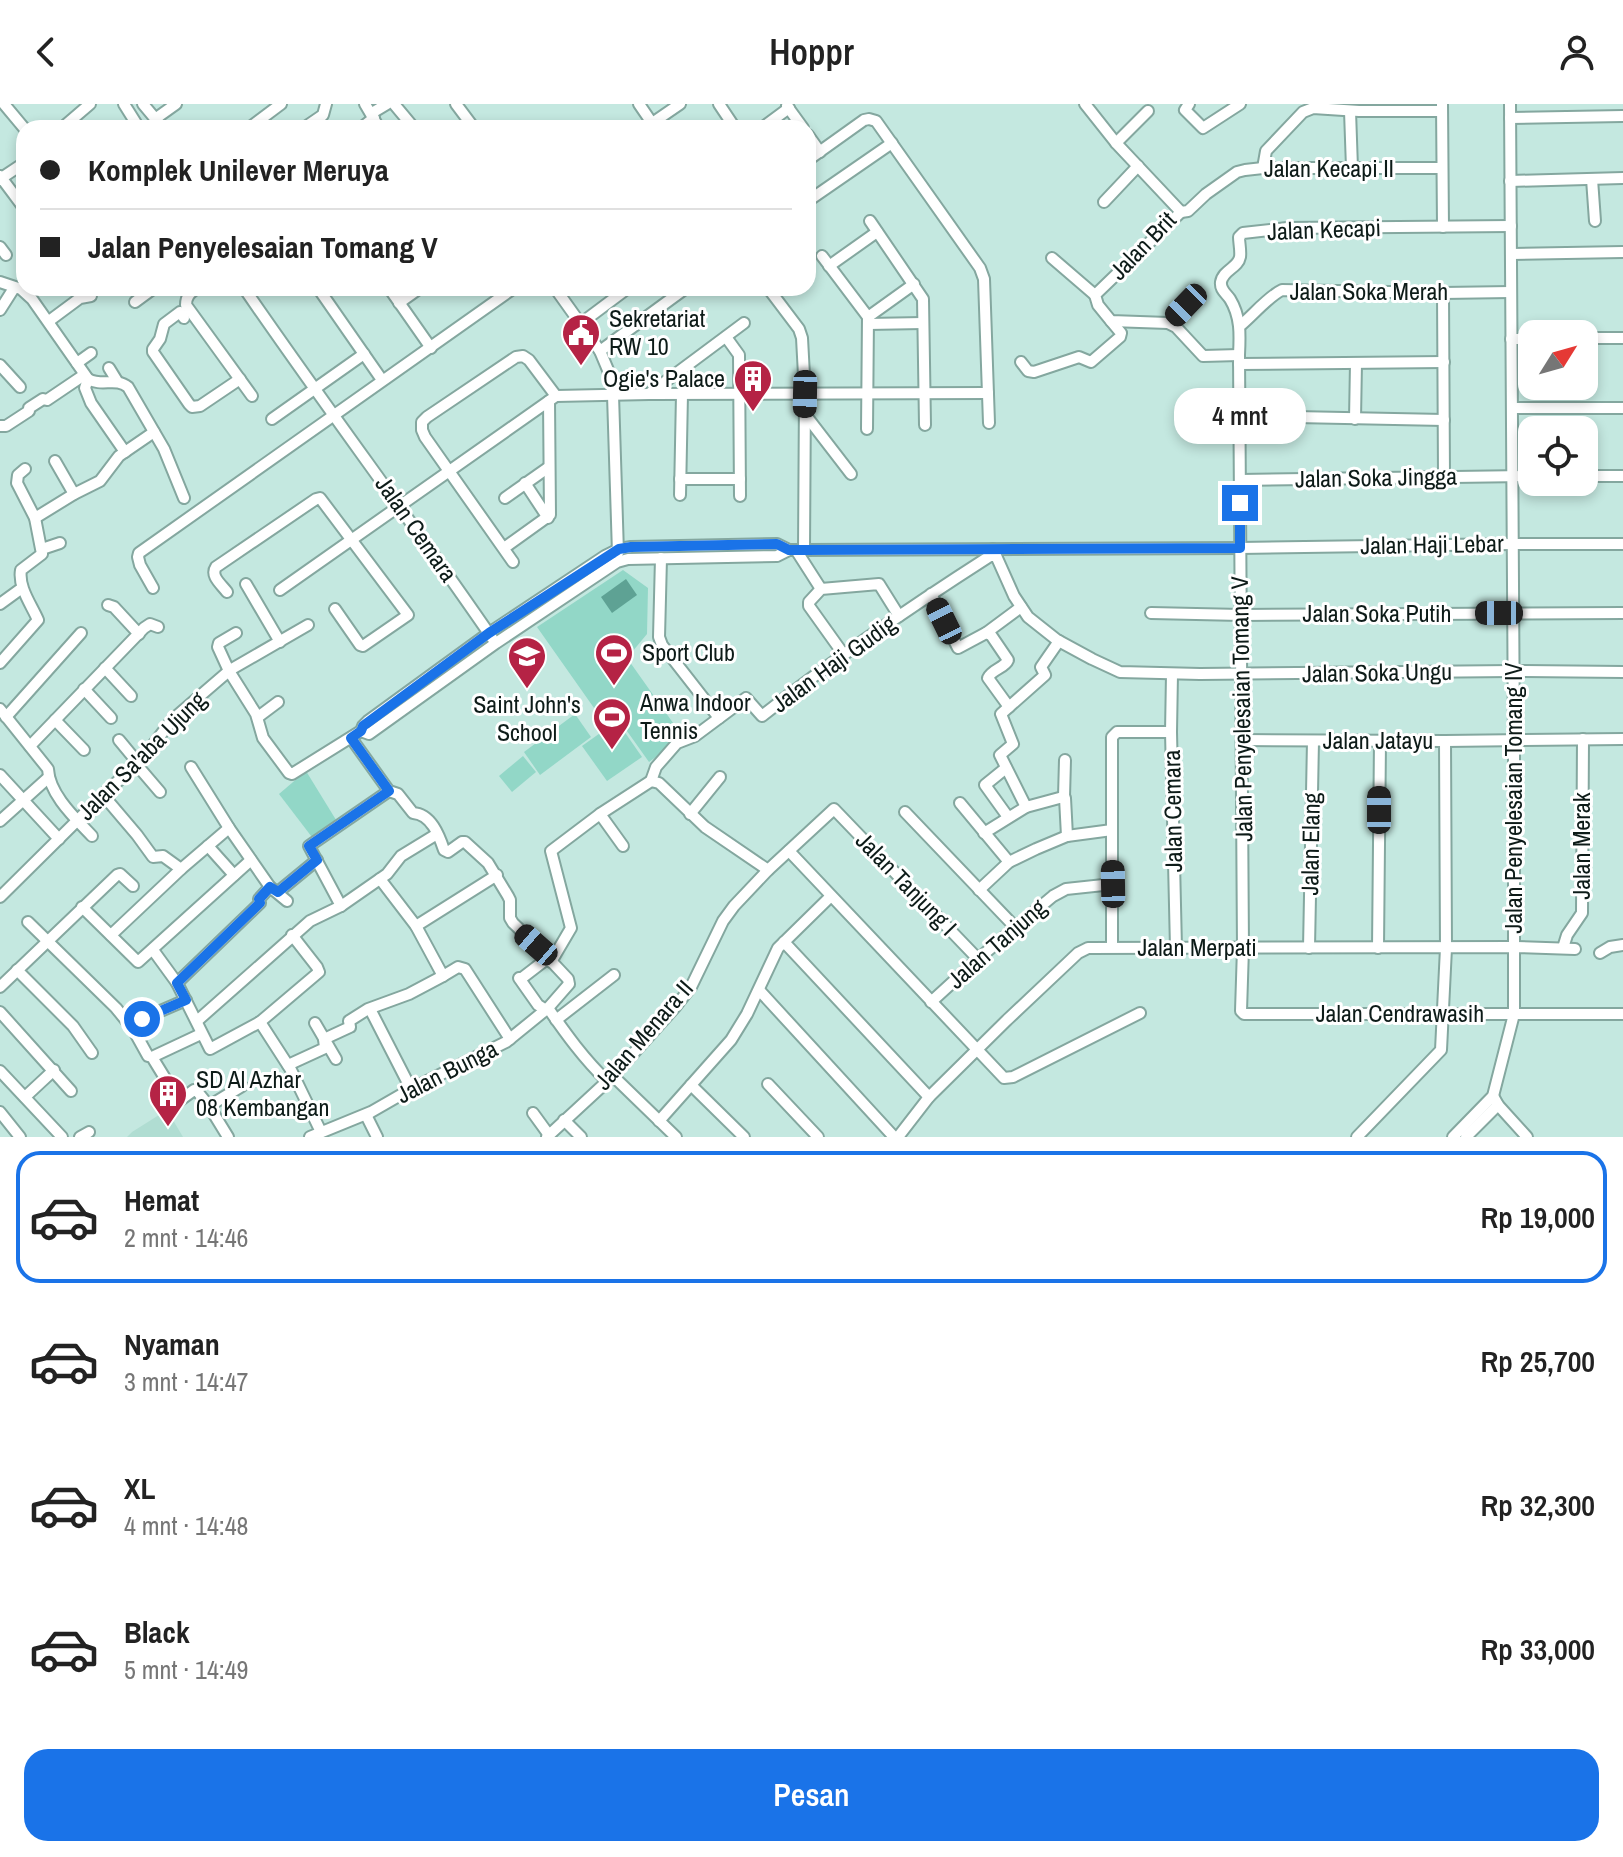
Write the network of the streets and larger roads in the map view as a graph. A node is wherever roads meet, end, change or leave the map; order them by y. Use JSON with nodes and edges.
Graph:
{"nodes":[{"id":1,"x":90,"y":104,"type":"edge"},
{"id":2,"x":143,"y":104,"type":"edge"},
{"id":3,"x":176,"y":104,"type":"edge"},
{"id":4,"x":281,"y":104,"type":"edge"},
{"id":5,"x":326,"y":104,"type":"edge"},
{"id":6,"x":387,"y":104,"type":"edge"},
{"id":7,"x":394,"y":104,"type":"edge"},
{"id":8,"x":680,"y":104,"type":"edge"},
{"id":9,"x":1085,"y":104,"type":"edge"},
{"id":10,"x":1189,"y":104,"type":"edge"},
{"id":11,"x":1240,"y":104,"type":"edge"},
{"id":12,"x":1510,"y":104,"type":"edge"},
{"id":13,"x":788,"y":106,"type":"edge"},
{"id":14,"x":1312,"y":106,"type":"edge"},
{"id":15,"x":1442,"y":108,"type":"edge"},
{"id":16,"x":1355,"y":109,"type":"edge"},
{"id":17,"x":1148,"y":111,"type":"dead end"},
{"id":18,"x":373,"y":116,"type":"edge"},
{"id":19,"x":1623,"y":116,"type":"edge"},
{"id":20,"x":1510,"y":118,"type":"junction"},
{"id":21,"x":71,"y":120,"type":"edge"},
{"id":22,"x":156,"y":120,"type":"edge"},
{"id":23,"x":162,"y":120,"type":"edge"},
{"id":24,"x":260,"y":120,"type":"edge"},
{"id":25,"x":314,"y":120,"type":"edge"},
{"id":26,"x":407,"y":120,"type":"edge"},
{"id":27,"x":660,"y":120,"type":"edge"},
{"id":28,"x":771,"y":120,"type":"edge"},
{"id":29,"x":892,"y":143,"type":"junction"},
{"id":30,"x":1116,"y":143,"type":"junction"},
{"id":31,"x":816,"y":146,"type":"edge"},
{"id":32,"x":820,"y":152,"type":"junction"},
{"id":33,"x":816,"y":155,"type":"edge"},
{"id":34,"x":1138,"y":166,"type":"junction"},
{"id":35,"x":1263,"y":168,"type":"junction"},
{"id":36,"x":1352,"y":168,"type":"junction"},
{"id":37,"x":1442,"y":168,"type":"junction"},
{"id":38,"x":1,"y":178,"type":"edge"},
{"id":39,"x":1623,"y":178,"type":"edge"},
{"id":40,"x":1592,"y":179,"type":"junction"},
{"id":41,"x":1510,"y":181,"type":"junction"},
{"id":42,"x":816,"y":195,"type":"edge"},
{"id":43,"x":16,"y":198,"type":"edge"},
{"id":44,"x":1104,"y":202,"type":"dead end"},
{"id":45,"x":1181,"y":212,"type":"junction"},
{"id":46,"x":870,"y":221,"type":"dead end"},
{"id":47,"x":1595,"y":221,"type":"dead end"},
{"id":48,"x":1511,"y":226,"type":"junction"},
{"id":49,"x":1443,"y":227,"type":"junction"},
{"id":50,"x":877,"y":232,"type":"junction"},
{"id":51,"x":1623,"y":252,"type":"edge"},
{"id":52,"x":1511,"y":254,"type":"junction"},
{"id":53,"x":822,"y":256,"type":"dead end"},
{"id":54,"x":1052,"y":258,"type":"dead end"},
{"id":55,"x":829,"y":266,"type":"junction"},
{"id":56,"x":914,"y":284,"type":"junction"},
{"id":57,"x":16,"y":292,"type":"edge"},
{"id":58,"x":1511,"y":292,"type":"junction"},
{"id":59,"x":1443,"y":293,"type":"junction"},
{"id":60,"x":1095,"y":295,"type":"junction"},
{"id":61,"x":29,"y":296,"type":"edge"},
{"id":62,"x":91,"y":296,"type":"dead end"},
{"id":63,"x":142,"y":296,"type":"edge"},
{"id":64,"x":187,"y":296,"type":"edge"},
{"id":65,"x":249,"y":296,"type":"edge"},
{"id":66,"x":324,"y":296,"type":"edge"},
{"id":67,"x":394,"y":296,"type":"edge"},
{"id":68,"x":408,"y":296,"type":"edge"},
{"id":69,"x":503,"y":296,"type":"edge"},
{"id":70,"x":561,"y":296,"type":"edge"},
{"id":71,"x":617,"y":296,"type":"edge"},
{"id":72,"x":675,"y":296,"type":"edge"},
{"id":73,"x":774,"y":296,"type":"edge"},
{"id":74,"x":135,"y":302,"type":"dead end"},
{"id":75,"x":399,"y":303,"type":"junction"},
{"id":76,"x":1186,"y":305,"type":"dead end"},
{"id":77,"x":0,"y":310,"type":"edge"},
{"id":78,"x":184,"y":318,"type":"dead end"},
{"id":79,"x":868,"y":320,"type":"junction"},
{"id":80,"x":49,"y":321,"type":"junction"},
{"id":81,"x":1111,"y":321,"type":"junction"},
{"id":82,"x":744,"y":323,"type":"dead end"},
{"id":83,"x":923,"y":323,"type":"junction"},
{"id":84,"x":1168,"y":323,"type":"junction"},
{"id":85,"x":580,"y":324,"type":"junction"},
{"id":86,"x":1241,"y":325,"type":"junction"},
{"id":87,"x":726,"y":337,"type":"junction"},
{"id":88,"x":1598,"y":338,"type":"edge"},
{"id":89,"x":1623,"y":338,"type":"edge"},
{"id":90,"x":1511,"y":339,"type":"junction"},
{"id":91,"x":1518,"y":339,"type":"edge"},
{"id":92,"x":431,"y":348,"type":"junction"},
{"id":93,"x":600,"y":351,"type":"junction"},
{"id":94,"x":91,"y":353,"type":"dead end"},
{"id":95,"x":364,"y":354,"type":"junction"},
{"id":96,"x":1239,"y":360,"type":"junction"},
{"id":97,"x":1021,"y":362,"type":"dead end"},
{"id":98,"x":1444,"y":362,"type":"junction"},
{"id":99,"x":77,"y":363,"type":"junction"},
{"id":100,"x":1356,"y":363,"type":"junction"},
{"id":101,"x":0,"y":365,"type":"edge"},
{"id":102,"x":109,"y":368,"type":"dead end"},
{"id":103,"x":86,"y":377,"type":"junction"},
{"id":104,"x":240,"y":379,"type":"junction"},
{"id":105,"x":382,"y":380,"type":"junction"},
{"id":106,"x":117,"y":381,"type":"junction"},
{"id":107,"x":20,"y":387,"type":"dead end"},
{"id":108,"x":314,"y":390,"type":"junction"},
{"id":109,"x":868,"y":393,"type":"junction"},
{"id":110,"x":924,"y":393,"type":"junction"},
{"id":111,"x":988,"y":393,"type":"junction"},
{"id":112,"x":649,"y":394,"type":"junction"},
{"id":113,"x":682,"y":394,"type":"junction"},
{"id":114,"x":740,"y":394,"type":"junction"},
{"id":115,"x":805,"y":394,"type":"junction"},
{"id":116,"x":613,"y":395,"type":"junction"},
{"id":117,"x":252,"y":396,"type":"dead end"},
{"id":118,"x":553,"y":399,"type":"junction"},
{"id":119,"x":1512,"y":408,"type":"junction"},
{"id":120,"x":1623,"y":408,"type":"edge"},
{"id":121,"x":804,"y":413,"type":"junction"},
{"id":122,"x":335,"y":415,"type":"junction"},
{"id":123,"x":1240,"y":416,"type":"junction"},
{"id":124,"x":272,"y":419,"type":"dead end"},
{"id":125,"x":1355,"y":419,"type":"junction"},
{"id":126,"x":1444,"y":420,"type":"junction"},
{"id":127,"x":989,"y":423,"type":"dead end"},
{"id":128,"x":925,"y":425,"type":"dead end"},
{"id":129,"x":0,"y":426,"type":"edge"},
{"id":130,"x":867,"y":429,"type":"dead end"},
{"id":131,"x":154,"y":432,"type":"junction"},
{"id":132,"x":125,"y":452,"type":"junction"},
{"id":133,"x":55,"y":461,"type":"dead end"},
{"id":134,"x":549,"y":467,"type":"junction"},
{"id":135,"x":25,"y":469,"type":"dead end"},
{"id":136,"x":449,"y":471,"type":"junction"},
{"id":137,"x":851,"y":474,"type":"dead end"},
{"id":138,"x":1512,"y":476,"type":"junction"},
{"id":139,"x":1518,"y":476,"type":"edge"},
{"id":140,"x":1598,"y":476,"type":"edge"},
{"id":141,"x":1623,"y":476,"type":"edge"},
{"id":142,"x":1444,"y":477,"type":"junction"},
{"id":143,"x":680,"y":479,"type":"junction"},
{"id":144,"x":740,"y":479,"type":"junction"},
{"id":145,"x":1240,"y":480,"type":"junction"},
{"id":146,"x":525,"y":483,"type":"junction"},
{"id":147,"x":74,"y":494,"type":"junction"},
{"id":148,"x":680,"y":495,"type":"dead end"},
{"id":149,"x":740,"y":496,"type":"dead end"},
{"id":150,"x":184,"y":498,"type":"dead end"},
{"id":151,"x":505,"y":498,"type":"dead end"},
{"id":152,"x":400,"y":505,"type":"junction"},
{"id":153,"x":35,"y":518,"type":"junction"},
{"id":154,"x":548,"y":518,"type":"junction"},
{"id":155,"x":351,"y":540,"type":"junction"},
{"id":156,"x":60,"y":543,"type":"dead end"},
{"id":157,"x":1513,"y":544,"type":"junction"},
{"id":158,"x":1623,"y":544,"type":"edge"},
{"id":159,"x":504,"y":548,"type":"junction"},
{"id":160,"x":1240,"y":548,"type":"junction"},
{"id":161,"x":42,"y":549,"type":"junction"},
{"id":162,"x":619,"y":549,"type":"junction"},
{"id":163,"x":796,"y":550,"type":"junction"},
{"id":164,"x":721,"y":551,"type":"junction"},
{"id":165,"x":994,"y":553,"type":"junction"},
{"id":166,"x":661,"y":558,"type":"junction"},
{"id":167,"x":513,"y":562,"type":"dead end"},
{"id":168,"x":617,"y":562,"type":"junction"},
{"id":169,"x":246,"y":584,"type":"dead end"},
{"id":170,"x":22,"y":588,"type":"junction"},
{"id":171,"x":153,"y":588,"type":"dead end"},
{"id":172,"x":821,"y":589,"type":"junction"},
{"id":173,"x":280,"y":590,"type":"dead end"},
{"id":174,"x":227,"y":592,"type":"dead end"},
{"id":175,"x":931,"y":594,"type":"junction"},
{"id":176,"x":0,"y":604,"type":"edge"},
{"id":177,"x":108,"y":605,"type":"dead end"},
{"id":178,"x":1021,"y":607,"type":"junction"},
{"id":179,"x":335,"y":609,"type":"dead end"},
{"id":180,"x":1151,"y":613,"type":"dead end"},
{"id":181,"x":1513,"y":613,"type":"junction"},
{"id":182,"x":1623,"y":613,"type":"edge"},
{"id":183,"x":1241,"y":615,"type":"junction"},
{"id":184,"x":899,"y":616,"type":"junction"},
{"id":185,"x":308,"y":625,"type":"dead end"},
{"id":186,"x":158,"y":627,"type":"dead end"},
{"id":187,"x":81,"y":633,"type":"dead end"},
{"id":188,"x":236,"y":633,"type":"dead end"},
{"id":189,"x":986,"y":633,"type":"junction"},
{"id":190,"x":139,"y":634,"type":"junction"},
{"id":191,"x":493,"y":638,"type":"junction"},
{"id":192,"x":1059,"y":641,"type":"junction"},
{"id":193,"x":280,"y":642,"type":"junction"},
{"id":194,"x":844,"y":655,"type":"junction"},
{"id":195,"x":0,"y":663,"type":"edge"},
{"id":196,"x":105,"y":668,"type":"junction"},
{"id":197,"x":229,"y":671,"type":"junction"},
{"id":198,"x":1513,"y":671,"type":"junction"},
{"id":199,"x":1623,"y":672,"type":"edge"},
{"id":200,"x":1172,"y":674,"type":"junction"},
{"id":201,"x":1242,"y":674,"type":"junction"},
{"id":202,"x":84,"y":689,"type":"junction"},
{"id":203,"x":131,"y":696,"type":"dead end"},
{"id":204,"x":278,"y":702,"type":"dead end"},
{"id":205,"x":1009,"y":707,"type":"junction"},
{"id":206,"x":3,"y":713,"type":"edge"},
{"id":207,"x":258,"y":717,"type":"junction"},
{"id":208,"x":111,"y":718,"type":"dead end"},
{"id":209,"x":719,"y":718,"type":"junction"},
{"id":210,"x":55,"y":720,"type":"junction"},
{"id":211,"x":1171,"y":732,"type":"junction"},
{"id":212,"x":356,"y":735,"type":"junction"},
{"id":213,"x":1514,"y":739,"type":"junction"},
{"id":214,"x":1583,"y":739,"type":"junction"},
{"id":215,"x":1623,"y":739,"type":"edge"},
{"id":216,"x":119,"y":740,"type":"dead end"},
{"id":217,"x":1242,"y":740,"type":"junction"},
{"id":218,"x":1313,"y":741,"type":"junction"},
{"id":219,"x":1380,"y":741,"type":"junction"},
{"id":220,"x":1445,"y":741,"type":"junction"},
{"id":221,"x":30,"y":746,"type":"junction"},
{"id":222,"x":84,"y":750,"type":"dead end"},
{"id":223,"x":1065,"y":760,"type":"dead end"},
{"id":224,"x":137,"y":763,"type":"junction"},
{"id":225,"x":191,"y":767,"type":"dead end"},
{"id":226,"x":1006,"y":768,"type":"junction"},
{"id":227,"x":0,"y":775,"type":"edge"},
{"id":228,"x":49,"y":777,"type":"junction"},
{"id":229,"x":720,"y":777,"type":"dead end"},
{"id":230,"x":651,"y":781,"type":"junction"},
{"id":231,"x":389,"y":791,"type":"junction"},
{"id":232,"x":160,"y":792,"type":"dead end"},
{"id":233,"x":103,"y":795,"type":"junction"},
{"id":234,"x":1064,"y":797,"type":"junction"},
{"id":235,"x":22,"y":800,"type":"junction"},
{"id":236,"x":960,"y":803,"type":"dead end"},
{"id":237,"x":1026,"y":807,"type":"junction"},
{"id":238,"x":834,"y":809,"type":"joint"},
{"id":239,"x":905,"y":812,"type":"dead end"},
{"id":240,"x":600,"y":814,"type":"junction"},
{"id":241,"x":690,"y":814,"type":"junction"},
{"id":242,"x":1008,"y":817,"type":"junction"},
{"id":243,"x":78,"y":820,"type":"junction"},
{"id":244,"x":0,"y":821,"type":"edge"},
{"id":245,"x":229,"y":828,"type":"junction"},
{"id":246,"x":1112,"y":830,"type":"junction"},
{"id":247,"x":984,"y":833,"type":"junction"},
{"id":248,"x":437,"y":834,"type":"junction"},
{"id":249,"x":92,"y":836,"type":"dead end"},
{"id":250,"x":1067,"y":836,"type":"junction"},
{"id":251,"x":59,"y":839,"type":"junction"},
{"id":252,"x":208,"y":846,"type":"junction"},
{"id":253,"x":623,"y":846,"type":"dead end"},
{"id":254,"x":789,"y":851,"type":"junction"},
{"id":255,"x":251,"y":860,"type":"junction"},
{"id":256,"x":317,"y":860,"type":"junction"},
{"id":257,"x":1009,"y":862,"type":"junction"},
{"id":258,"x":181,"y":869,"type":"junction"},
{"id":259,"x":768,"y":870,"type":"junction"},
{"id":260,"x":234,"y":875,"type":"junction"},
{"id":261,"x":497,"y":875,"type":"junction"},
{"id":262,"x":380,"y":879,"type":"junction"},
{"id":263,"x":1113,"y":884,"type":"junction"},
{"id":264,"x":133,"y":886,"type":"dead end"},
{"id":265,"x":274,"y":889,"type":"junction"},
{"id":266,"x":979,"y":890,"type":"junction"},
{"id":267,"x":0,"y":897,"type":"edge"},
{"id":268,"x":830,"y":897,"type":"junction"},
{"id":269,"x":287,"y":901,"type":"dead end"},
{"id":270,"x":341,"y":906,"type":"junction"},
{"id":271,"x":82,"y":907,"type":"junction"},
{"id":272,"x":28,"y":922,"type":"dead end"},
{"id":273,"x":416,"y":926,"type":"junction"},
{"id":274,"x":1015,"y":927,"type":"junction"},
{"id":275,"x":111,"y":935,"type":"junction"},
{"id":276,"x":292,"y":935,"type":"junction"},
{"id":277,"x":47,"y":940,"type":"junction"},
{"id":278,"x":784,"y":942,"type":"junction"},
{"id":279,"x":1623,"y":945,"type":"edge"},
{"id":280,"x":1112,"y":947,"type":"junction"},
{"id":281,"x":1515,"y":947,"type":"junction"},
{"id":282,"x":1176,"y":948,"type":"junction"},
{"id":283,"x":1243,"y":948,"type":"junction"},
{"id":284,"x":1309,"y":948,"type":"junction"},
{"id":285,"x":1378,"y":948,"type":"junction"},
{"id":286,"x":1446,"y":948,"type":"junction"},
{"id":287,"x":1563,"y":948,"type":"junction"},
{"id":288,"x":1575,"y":949,"type":"dead end"},
{"id":289,"x":153,"y":950,"type":"junction"},
{"id":290,"x":1600,"y":953,"type":"dead end"},
{"id":291,"x":978,"y":959,"type":"junction"},
{"id":292,"x":549,"y":960,"type":"junction"},
{"id":293,"x":17,"y":970,"type":"junction"},
{"id":294,"x":614,"y":975,"type":"dead end"},
{"id":295,"x":443,"y":976,"type":"junction"},
{"id":296,"x":177,"y":983,"type":"junction"},
{"id":297,"x":0,"y":987,"type":"edge"},
{"id":298,"x":759,"y":990,"type":"junction"},
{"id":299,"x":186,"y":1000,"type":"junction"},
{"id":300,"x":931,"y":1002,"type":"junction"},
{"id":301,"x":370,"y":1009,"type":"junction"},
{"id":302,"x":547,"y":1009,"type":"junction"},
{"id":303,"x":0,"y":1012,"type":"edge"},
{"id":304,"x":1140,"y":1013,"type":"dead end"},
{"id":305,"x":1443,"y":1014,"type":"junction"},
{"id":306,"x":1514,"y":1014,"type":"junction"},
{"id":307,"x":1623,"y":1014,"type":"edge"},
{"id":308,"x":142,"y":1019,"type":"dead end"},
{"id":309,"x":556,"y":1020,"type":"junction"},
{"id":310,"x":197,"y":1021,"type":"junction"},
{"id":311,"x":260,"y":1022,"type":"junction"},
{"id":312,"x":315,"y":1023,"type":"dead end"},
{"id":313,"x":201,"y":1034,"type":"junction"},
{"id":314,"x":324,"y":1039,"type":"junction"},
{"id":315,"x":510,"y":1039,"type":"junction"},
{"id":316,"x":977,"y":1051,"type":"junction"},
{"id":317,"x":92,"y":1053,"type":"dead end"},
{"id":318,"x":152,"y":1057,"type":"junction"},
{"id":319,"x":336,"y":1059,"type":"dead end"},
{"id":320,"x":288,"y":1065,"type":"junction"},
{"id":321,"x":54,"y":1070,"type":"junction"},
{"id":322,"x":0,"y":1071,"type":"edge"},
{"id":323,"x":610,"y":1078,"type":"junction"},
{"id":324,"x":768,"y":1084,"type":"dead end"},
{"id":325,"x":691,"y":1085,"type":"junction"},
{"id":326,"x":242,"y":1086,"type":"dead end"},
{"id":327,"x":411,"y":1089,"type":"junction"},
{"id":328,"x":71,"y":1091,"type":"dead end"},
{"id":329,"x":25,"y":1097,"type":"junction"},
{"id":330,"x":929,"y":1097,"type":"junction"},
{"id":331,"x":179,"y":1101,"type":"junction"},
{"id":332,"x":1495,"y":1101,"type":"junction"},
{"id":333,"x":209,"y":1106,"type":"junction"},
{"id":334,"x":168,"y":1109,"type":"dead end"},
{"id":335,"x":0,"y":1112,"type":"edge"},
{"id":336,"x":533,"y":1113,"type":"dead end"},
{"id":337,"x":366,"y":1115,"type":"junction"},
{"id":338,"x":564,"y":1120,"type":"junction"},
{"id":339,"x":659,"y":1121,"type":"junction"},
{"id":340,"x":316,"y":1135,"type":"edge"},
{"id":341,"x":548,"y":1136,"type":"edge"},
{"id":342,"x":20,"y":1137,"type":"edge"},
{"id":343,"x":62,"y":1137,"type":"edge"},
{"id":344,"x":228,"y":1137,"type":"edge"},
{"id":345,"x":377,"y":1137,"type":"edge"},
{"id":346,"x":581,"y":1137,"type":"edge"},
{"id":347,"x":676,"y":1137,"type":"edge"},
{"id":348,"x":744,"y":1137,"type":"edge"},
{"id":349,"x":818,"y":1137,"type":"edge"},
{"id":350,"x":896,"y":1137,"type":"edge"},
{"id":351,"x":1357,"y":1137,"type":"edge"},
{"id":352,"x":1453,"y":1137,"type":"edge"},
{"id":353,"x":1466,"y":1137,"type":"edge"},
{"id":354,"x":1527,"y":1137,"type":"edge"}],
"edges":[{"from":1,"to":21,"type":"street"},
{"from":2,"to":22,"type":"street"},
{"from":3,"to":23,"type":"street"},
{"from":4,"to":24,"type":"street"},
{"from":5,"to":25,"type":"street"},
{"from":6,"to":18,"type":"street"},
{"from":7,"to":26,"type":"street"},
{"from":8,"to":27,"type":"street"},
{"from":9,"to":30,"type":"street","name":"Jalan Brit"},
{"from":10,"to":11,"type":"street"},
{"from":12,"to":20,"type":"street","name":"Jalan Penyelesaian Tomang IV"},
{"from":13,"to":28,"type":"street"},
{"from":14,"to":16,"type":"street"},
{"from":14,"to":35,"type":"street"},
{"from":15,"to":16,"type":"street"},
{"from":15,"to":37,"type":"street"},
{"from":16,"to":36,"type":"street"},
{"from":17,"to":30,"type":"street"},
{"from":19,"to":20,"type":"street"},
{"from":20,"to":41,"type":"street","name":"Jalan Penyelesaian Tomang IV"},
{"from":29,"to":32,"type":"street"},
{"from":29,"to":42,"type":"street"},
{"from":29,"to":111,"type":"street"},
{"from":30,"to":34,"type":"street","name":"Jalan Brit"},
{"from":31,"to":32,"type":"street"},
{"from":32,"to":33,"type":"street"},
{"from":34,"to":44,"type":"street"},
{"from":34,"to":45,"type":"street","name":"Jalan Brit"},
{"from":35,"to":36,"type":"street","name":"Jalan Kecapi II"},
{"from":35,"to":45,"type":"street","name":"Jalan Kecapi II"},
{"from":36,"to":37,"type":"street","name":"Jalan Kecapi II"},
{"from":37,"to":49,"type":"street"},
{"from":38,"to":43,"type":"street"},
{"from":39,"to":40,"type":"street"},
{"from":40,"to":41,"type":"street"},
{"from":40,"to":47,"type":"street"},
{"from":41,"to":48,"type":"street","name":"Jalan Penyelesaian Tomang IV"},
{"from":45,"to":60,"type":"street","name":"Jalan Brit"},
{"from":46,"to":50,"type":"street"},
{"from":48,"to":49,"type":"street","name":"Jalan Kecapi"},
{"from":48,"to":52,"type":"street","name":"Jalan Penyelesaian Tomang IV"},
{"from":49,"to":86,"type":"street","name":"Jalan Kecapi"},
{"from":50,"to":55,"type":"street"},
{"from":50,"to":56,"type":"street"},
{"from":51,"to":52,"type":"street"},
{"from":52,"to":58,"type":"street","name":"Jalan Penyelesaian Tomang IV"},
{"from":53,"to":55,"type":"street"},
{"from":54,"to":60,"type":"street"},
{"from":55,"to":79,"type":"street"},
{"from":56,"to":79,"type":"street"},
{"from":56,"to":83,"type":"street"},
{"from":57,"to":77,"type":"street"},
{"from":58,"to":59,"type":"street","name":"Jalan Soka Merah"},
{"from":58,"to":90,"type":"street","name":"Jalan Penyelesaian Tomang IV"},
{"from":59,"to":86,"type":"street","name":"Jalan Soka Merah"},
{"from":59,"to":98,"type":"street"},
{"from":60,"to":81,"type":"street","name":"Jalan Brit"},
{"from":61,"to":80,"type":"street"},
{"from":62,"to":80,"type":"street"},
{"from":63,"to":74,"type":"street"},
{"from":64,"to":104,"type":"street"},
{"from":65,"to":108,"type":"street","name":"Jalan Cemara"},
{"from":66,"to":95,"type":"street"},
{"from":67,"to":75,"type":"street"},
{"from":68,"to":75,"type":"street"},
{"from":69,"to":92,"type":"street"},
{"from":70,"to":85,"type":"street"},
{"from":71,"to":85,"type":"street"},
{"from":72,"to":93,"type":"street"},
{"from":73,"to":115,"type":"street"},
{"from":75,"to":92,"type":"street"},
{"from":76,"to":84,"type":"street"},
{"from":78,"to":104,"type":"street"},
{"from":79,"to":83,"type":"street"},
{"from":79,"to":109,"type":"street"},
{"from":80,"to":99,"type":"street"},
{"from":81,"to":84,"type":"street","name":"Jalan Brit"},
{"from":81,"to":97,"type":"street"},
{"from":82,"to":87,"type":"street"},
{"from":83,"to":110,"type":"street"},
{"from":84,"to":96,"type":"street"},
{"from":85,"to":93,"type":"street"},
{"from":86,"to":96,"type":"street","name":"Jalan Penyelesaian Tomang V"},
{"from":87,"to":112,"type":"street"},
{"from":87,"to":114,"type":"street"},
{"from":88,"to":89,"type":"street"},
{"from":90,"to":91,"type":"street"},
{"from":90,"to":119,"type":"street","name":"Jalan Penyelesaian Tomang IV"},
{"from":92,"to":105,"type":"street"},
{"from":93,"to":116,"type":"street"},
{"from":94,"to":99,"type":"street"},
{"from":95,"to":105,"type":"street"},
{"from":95,"to":108,"type":"street"},
{"from":96,"to":100,"type":"street"},
{"from":96,"to":123,"type":"street","name":"Jalan Penyelesaian Tomang V"},
{"from":98,"to":100,"type":"street"},
{"from":98,"to":126,"type":"street"},
{"from":99,"to":103,"type":"street"},
{"from":100,"to":125,"type":"street"},
{"from":101,"to":107,"type":"street"},
{"from":102,"to":106,"type":"street"},
{"from":103,"to":106,"type":"street"},
{"from":103,"to":129,"type":"street"},
{"from":103,"to":132,"type":"street"},
{"from":104,"to":117,"type":"street"},
{"from":105,"to":122,"type":"street"},
{"from":106,"to":131,"type":"street"},
{"from":108,"to":122,"type":"street","name":"Jalan Cemara"},
{"from":108,"to":124,"type":"street"},
{"from":109,"to":110,"type":"street"},
{"from":109,"to":115,"type":"street"},
{"from":109,"to":130,"type":"street"},
{"from":110,"to":111,"type":"street"},
{"from":110,"to":128,"type":"street"},
{"from":111,"to":127,"type":"street"},
{"from":112,"to":113,"type":"street"},
{"from":112,"to":116,"type":"street"},
{"from":113,"to":114,"type":"street"},
{"from":113,"to":143,"type":"street"},
{"from":114,"to":115,"type":"street"},
{"from":114,"to":144,"type":"street"},
{"from":115,"to":121,"type":"street"},
{"from":116,"to":118,"type":"street"},
{"from":116,"to":162,"type":"street"},
{"from":118,"to":134,"type":"street"},
{"from":118,"to":136,"type":"street"},
{"from":118,"to":136,"type":"street"},
{"from":119,"to":120,"type":"street"},
{"from":119,"to":138,"type":"street","name":"Jalan Penyelesaian Tomang IV"},
{"from":121,"to":137,"type":"street"},
{"from":121,"to":163,"type":"street"},
{"from":122,"to":152,"type":"street","name":"Jalan Cemara"},
{"from":122,"to":171,"type":"street"},
{"from":123,"to":125,"type":"street"},
{"from":123,"to":145,"type":"street","name":"Jalan Penyelesaian Tomang V"},
{"from":125,"to":126,"type":"street"},
{"from":126,"to":142,"type":"street"},
{"from":131,"to":132,"type":"street"},
{"from":131,"to":150,"type":"street"},
{"from":132,"to":147,"type":"street"},
{"from":133,"to":147,"type":"street"},
{"from":134,"to":146,"type":"street"},
{"from":134,"to":154,"type":"street"},
{"from":135,"to":153,"type":"street"},
{"from":136,"to":152,"type":"street"},
{"from":136,"to":159,"type":"street"},
{"from":138,"to":139,"type":"street","name":"Jalan Soka Jingga"},
{"from":138,"to":142,"type":"street","name":"Jalan Soka Jingga"},
{"from":138,"to":157,"type":"street","name":"Jalan Penyelesaian Tomang IV"},
{"from":140,"to":141,"type":"street"},
{"from":142,"to":145,"type":"street","name":"Jalan Soka Jingga"},
{"from":143,"to":144,"type":"street"},
{"from":143,"to":148,"type":"street"},
{"from":144,"to":149,"type":"street"},
{"from":145,"to":160,"type":"street","name":"Jalan Penyelesaian Tomang V"},
{"from":146,"to":151,"type":"street"},
{"from":146,"to":154,"type":"street"},
{"from":147,"to":153,"type":"street"},
{"from":152,"to":155,"type":"street"},
{"from":152,"to":191,"type":"street","name":"Jalan Cemara"},
{"from":153,"to":161,"type":"street"},
{"from":154,"to":159,"type":"street"},
{"from":155,"to":173,"type":"street"},
{"from":155,"to":174,"type":"street"},
{"from":155,"to":179,"type":"street"},
{"from":156,"to":161,"type":"street"},
{"from":157,"to":158,"type":"street","name":"Jalan Haji Lebar"},
{"from":157,"to":160,"type":"street","name":"Jalan Haji Lebar"},
{"from":157,"to":181,"type":"street","name":"Jalan Penyelesaian Tomang IV"},
{"from":159,"to":167,"type":"street"},
{"from":160,"to":165,"type":"street","name":"Jalan Haji Lebar"},
{"from":160,"to":183,"type":"street","name":"Jalan Penyelesaian Tomang V"},
{"from":161,"to":170,"type":"street"},
{"from":162,"to":164,"type":"street"},
{"from":162,"to":168,"type":"street"},
{"from":162,"to":191,"type":"street"},
{"from":163,"to":164,"type":"street","name":"Jalan Haji Lebar"},
{"from":163,"to":165,"type":"street","name":"Jalan Haji Lebar"},
{"from":163,"to":172,"type":"street"},
{"from":164,"to":166,"type":"street"},
{"from":165,"to":175,"type":"street","name":"Jalan Haji Gudig"},
{"from":165,"to":178,"type":"street"},
{"from":166,"to":168,"type":"street"},
{"from":166,"to":209,"type":"street"},
{"from":168,"to":191,"type":"street"},
{"from":169,"to":193,"type":"street"},
{"from":170,"to":176,"type":"street"},
{"from":170,"to":195,"type":"street"},
{"from":172,"to":184,"type":"street"},
{"from":172,"to":194,"type":"street"},
{"from":175,"to":184,"type":"street","name":"Jalan Haji Gudig"},
{"from":175,"to":189,"type":"street"},
{"from":177,"to":190,"type":"street"},
{"from":178,"to":189,"type":"street"},
{"from":178,"to":192,"type":"street"},
{"from":180,"to":183,"type":"street","name":"Jalan Soka Putih"},
{"from":181,"to":182,"type":"street","name":"Jalan Soka Putih"},
{"from":181,"to":183,"type":"street","name":"Jalan Soka Putih"},
{"from":181,"to":198,"type":"street","name":"Jalan Penyelesaian Tomang IV"},
{"from":183,"to":201,"type":"street","name":"Jalan Penyelesaian Tomang V"},
{"from":184,"to":194,"type":"street","name":"Jalan Haji Gudig"},
{"from":185,"to":193,"type":"street","name":"Jalan Sa'aba Ujung"},
{"from":186,"to":190,"type":"street"},
{"from":187,"to":206,"type":"street"},
{"from":188,"to":197,"type":"street"},
{"from":189,"to":205,"type":"street"},
{"from":190,"to":196,"type":"street"},
{"from":191,"to":212,"type":"street"},
{"from":192,"to":200,"type":"street","name":"Jalan Soka Ungu"},
{"from":192,"to":205,"type":"street"},
{"from":193,"to":197,"type":"street","name":"Jalan Sa'aba Ujung"},
{"from":194,"to":209,"type":"street","name":"Jalan Haji Gudig"},
{"from":196,"to":202,"type":"street"},
{"from":196,"to":203,"type":"street"},
{"from":197,"to":207,"type":"street"},
{"from":197,"to":224,"type":"street","name":"Jalan Sa'aba Ujung"},
{"from":198,"to":199,"type":"street","name":"Jalan Soka Ungu"},
{"from":198,"to":201,"type":"street","name":"Jalan Soka Ungu"},
{"from":198,"to":213,"type":"street","name":"Jalan Penyelesaian Tomang IV"},
{"from":200,"to":201,"type":"street","name":"Jalan Soka Ungu"},
{"from":200,"to":211,"type":"street","name":"Jalan Cemara"},
{"from":201,"to":217,"type":"street","name":"Jalan Penyelesaian Tomang V"},
{"from":202,"to":208,"type":"street"},
{"from":202,"to":210,"type":"street"},
{"from":204,"to":207,"type":"street"},
{"from":205,"to":226,"type":"street"},
{"from":206,"to":221,"type":"street"},
{"from":207,"to":212,"type":"street"},
{"from":209,"to":230,"type":"street"},
{"from":210,"to":221,"type":"street"},
{"from":210,"to":222,"type":"street"},
{"from":211,"to":246,"type":"street"},
{"from":211,"to":282,"type":"street","name":"Jalan Cemara"},
{"from":212,"to":231,"type":"street"},
{"from":213,"to":214,"type":"street","name":"Jalan Jatayu"},
{"from":213,"to":220,"type":"street","name":"Jalan Jatayu"},
{"from":213,"to":281,"type":"street","name":"Jalan Penyelesaian Tomang IV"},
{"from":214,"to":215,"type":"street","name":"Jalan Jatayu"},
{"from":214,"to":287,"type":"street","name":"Jalan Merak"},
{"from":216,"to":224,"type":"street"},
{"from":217,"to":218,"type":"street","name":"Jalan Jatayu"},
{"from":217,"to":283,"type":"street","name":"Jalan Penyelesaian Tomang V"},
{"from":218,"to":219,"type":"street","name":"Jalan Jatayu"},
{"from":218,"to":284,"type":"street","name":"Jalan Elang"},
{"from":219,"to":220,"type":"street","name":"Jalan Jatayu"},
{"from":219,"to":285,"type":"street"},
{"from":220,"to":286,"type":"street"},
{"from":221,"to":228,"type":"street"},
{"from":223,"to":234,"type":"street"},
{"from":224,"to":232,"type":"street"},
{"from":224,"to":233,"type":"street","name":"Jalan Sa'aba Ujung"},
{"from":225,"to":245,"type":"street"},
{"from":226,"to":237,"type":"street"},
{"from":226,"to":242,"type":"street"},
{"from":227,"to":235,"type":"street"},
{"from":228,"to":235,"type":"street"},
{"from":228,"to":243,"type":"street"},
{"from":229,"to":241,"type":"street"},
{"from":230,"to":240,"type":"street"},
{"from":230,"to":241,"type":"street"},
{"from":231,"to":248,"type":"street"},
{"from":231,"to":256,"type":"street"},
{"from":233,"to":243,"type":"street","name":"Jalan Sa'aba Ujung"},
{"from":233,"to":258,"type":"street"},
{"from":234,"to":237,"type":"street"},
{"from":234,"to":250,"type":"street"},
{"from":235,"to":244,"type":"street"},
{"from":235,"to":251,"type":"street"},
{"from":236,"to":247,"type":"street"},
{"from":237,"to":242,"type":"street"},
{"from":238,"to":254,"type":"street","name":"Jalan Menara II"},
{"from":238,"to":291,"type":"street","name":"Jalan Tanjung I"},
{"from":239,"to":266,"type":"street"},
{"from":240,"to":253,"type":"street"},
{"from":240,"to":292,"type":"street"},
{"from":241,"to":259,"type":"street"},
{"from":242,"to":247,"type":"street"},
{"from":243,"to":249,"type":"street"},
{"from":243,"to":251,"type":"street","name":"Jalan Sa'aba Ujung"},
{"from":245,"to":252,"type":"street"},
{"from":245,"to":255,"type":"street"},
{"from":246,"to":250,"type":"street"},
{"from":246,"to":263,"type":"street"},
{"from":247,"to":257,"type":"street"},
{"from":248,"to":261,"type":"street"},
{"from":248,"to":262,"type":"street"},
{"from":250,"to":257,"type":"street"},
{"from":251,"to":267,"type":"street","name":"Jalan Sa'aba Ujung"},
{"from":252,"to":258,"type":"street"},
{"from":252,"to":260,"type":"street"},
{"from":254,"to":259,"type":"street","name":"Jalan Menara II"},
{"from":254,"to":268,"type":"street"},
{"from":255,"to":260,"type":"street"},
{"from":255,"to":265,"type":"street"},
{"from":256,"to":265,"type":"street"},
{"from":256,"to":270,"type":"street"},
{"from":257,"to":266,"type":"street"},
{"from":258,"to":275,"type":"street"},
{"from":259,"to":323,"type":"street","name":"Jalan Menara II"},
{"from":260,"to":289,"type":"street"},
{"from":261,"to":273,"type":"street"},
{"from":261,"to":292,"type":"street"},
{"from":262,"to":270,"type":"street"},
{"from":262,"to":273,"type":"street"},
{"from":263,"to":274,"type":"street","name":"Jalan Tanjung"},
{"from":263,"to":280,"type":"street"},
{"from":264,"to":271,"type":"street"},
{"from":265,"to":269,"type":"street"},
{"from":265,"to":296,"type":"street"},
{"from":266,"to":274,"type":"street"},
{"from":268,"to":278,"type":"street"},
{"from":268,"to":300,"type":"street"},
{"from":270,"to":276,"type":"street"},
{"from":271,"to":275,"type":"street"},
{"from":271,"to":277,"type":"street"},
{"from":272,"to":277,"type":"street"},
{"from":273,"to":295,"type":"street"},
{"from":274,"to":291,"type":"street","name":"Jalan Tanjung"},
{"from":275,"to":289,"type":"street"},
{"from":276,"to":310,"type":"street"},
{"from":276,"to":311,"type":"street"},
{"from":277,"to":293,"type":"street"},
{"from":277,"to":318,"type":"street"},
{"from":278,"to":298,"type":"street"},
{"from":278,"to":330,"type":"street"},
{"from":279,"to":290,"type":"street"},
{"from":280,"to":282,"type":"street","name":"Jalan Merpati"},
{"from":280,"to":316,"type":"street","name":"Jalan Merpati"},
{"from":281,"to":286,"type":"street","name":"Jalan Merpati"},
{"from":281,"to":287,"type":"street","name":"Jalan Merpati"},
{"from":281,"to":306,"type":"street","name":"Jalan Penyelesaian Tomang IV"},
{"from":282,"to":283,"type":"street","name":"Jalan Merpati"},
{"from":283,"to":284,"type":"street","name":"Jalan Merpati"},
{"from":283,"to":305,"type":"street","name":"Jalan Cendrawasih"},
{"from":284,"to":285,"type":"street","name":"Jalan Merpati"},
{"from":285,"to":286,"type":"street","name":"Jalan Merpati"},
{"from":286,"to":305,"type":"street"},
{"from":287,"to":288,"type":"street","name":"Jalan Merpati"},
{"from":289,"to":296,"type":"street"},
{"from":291,"to":300,"type":"street","name":"Jalan Tanjung"},
{"from":292,"to":302,"type":"street","name":"Jalan Bunga"},
{"from":292,"to":302,"type":"street"},
{"from":293,"to":297,"type":"street"},
{"from":293,"to":317,"type":"street"},
{"from":294,"to":309,"type":"street"},
{"from":295,"to":301,"type":"street"},
{"from":295,"to":315,"type":"street"},
{"from":296,"to":299,"type":"street"},
{"from":298,"to":325,"type":"street"},
{"from":298,"to":350,"type":"street"},
{"from":299,"to":308,"type":"street"},
{"from":299,"to":310,"type":"street"},
{"from":300,"to":316,"type":"street"},
{"from":301,"to":314,"type":"street"},
{"from":301,"to":327,"type":"street"},
{"from":302,"to":309,"type":"street"},
{"from":302,"to":315,"type":"street","name":"Jalan Bunga"},
{"from":303,"to":321,"type":"street"},
{"from":304,"to":316,"type":"street"},
{"from":305,"to":306,"type":"street","name":"Jalan Cendrawasih"},
{"from":305,"to":351,"type":"street"},
{"from":306,"to":307,"type":"street","name":"Jalan Cendrawasih"},
{"from":306,"to":332,"type":"street","name":"Jalan Penyelesaian Tomang IV"},
{"from":309,"to":323,"type":"street"},
{"from":310,"to":313,"type":"street"},
{"from":311,"to":313,"type":"street"},
{"from":311,"to":320,"type":"street"},
{"from":312,"to":314,"type":"street"},
{"from":313,"to":318,"type":"street"},
{"from":314,"to":319,"type":"street"},
{"from":314,"to":320,"type":"street"},
{"from":315,"to":327,"type":"street","name":"Jalan Bunga"},
{"from":316,"to":330,"type":"street","name":"Jalan Merpati"},
{"from":318,"to":331,"type":"street"},
{"from":320,"to":340,"type":"street"},
{"from":321,"to":328,"type":"street"},
{"from":321,"to":329,"type":"street"},
{"from":322,"to":329,"type":"street"},
{"from":323,"to":338,"type":"street","name":"Jalan Menara II"},
{"from":323,"to":339,"type":"street"},
{"from":324,"to":349,"type":"street"},
{"from":325,"to":339,"type":"street"},
{"from":325,"to":348,"type":"street"},
{"from":326,"to":333,"type":"street"},
{"from":327,"to":337,"type":"street","name":"Jalan Bunga"},
{"from":329,"to":343,"type":"street"},
{"from":330,"to":350,"type":"street","name":"Jalan Merpati"},
{"from":331,"to":333,"type":"street"},
{"from":331,"to":334,"type":"street"},
{"from":332,"to":352,"type":"street","name":"Jalan Penyelesaian Tomang IV"},
{"from":332,"to":353,"type":"street"},
{"from":332,"to":354,"type":"street"},
{"from":333,"to":344,"type":"street"},
{"from":335,"to":342,"type":"street"},
{"from":336,"to":341,"type":"street"},
{"from":337,"to":340,"type":"street","name":"Jalan Bunga"},
{"from":337,"to":345,"type":"street"},
{"from":338,"to":341,"type":"street","name":"Jalan Menara II"},
{"from":338,"to":346,"type":"street"},
{"from":339,"to":347,"type":"street"}]}
